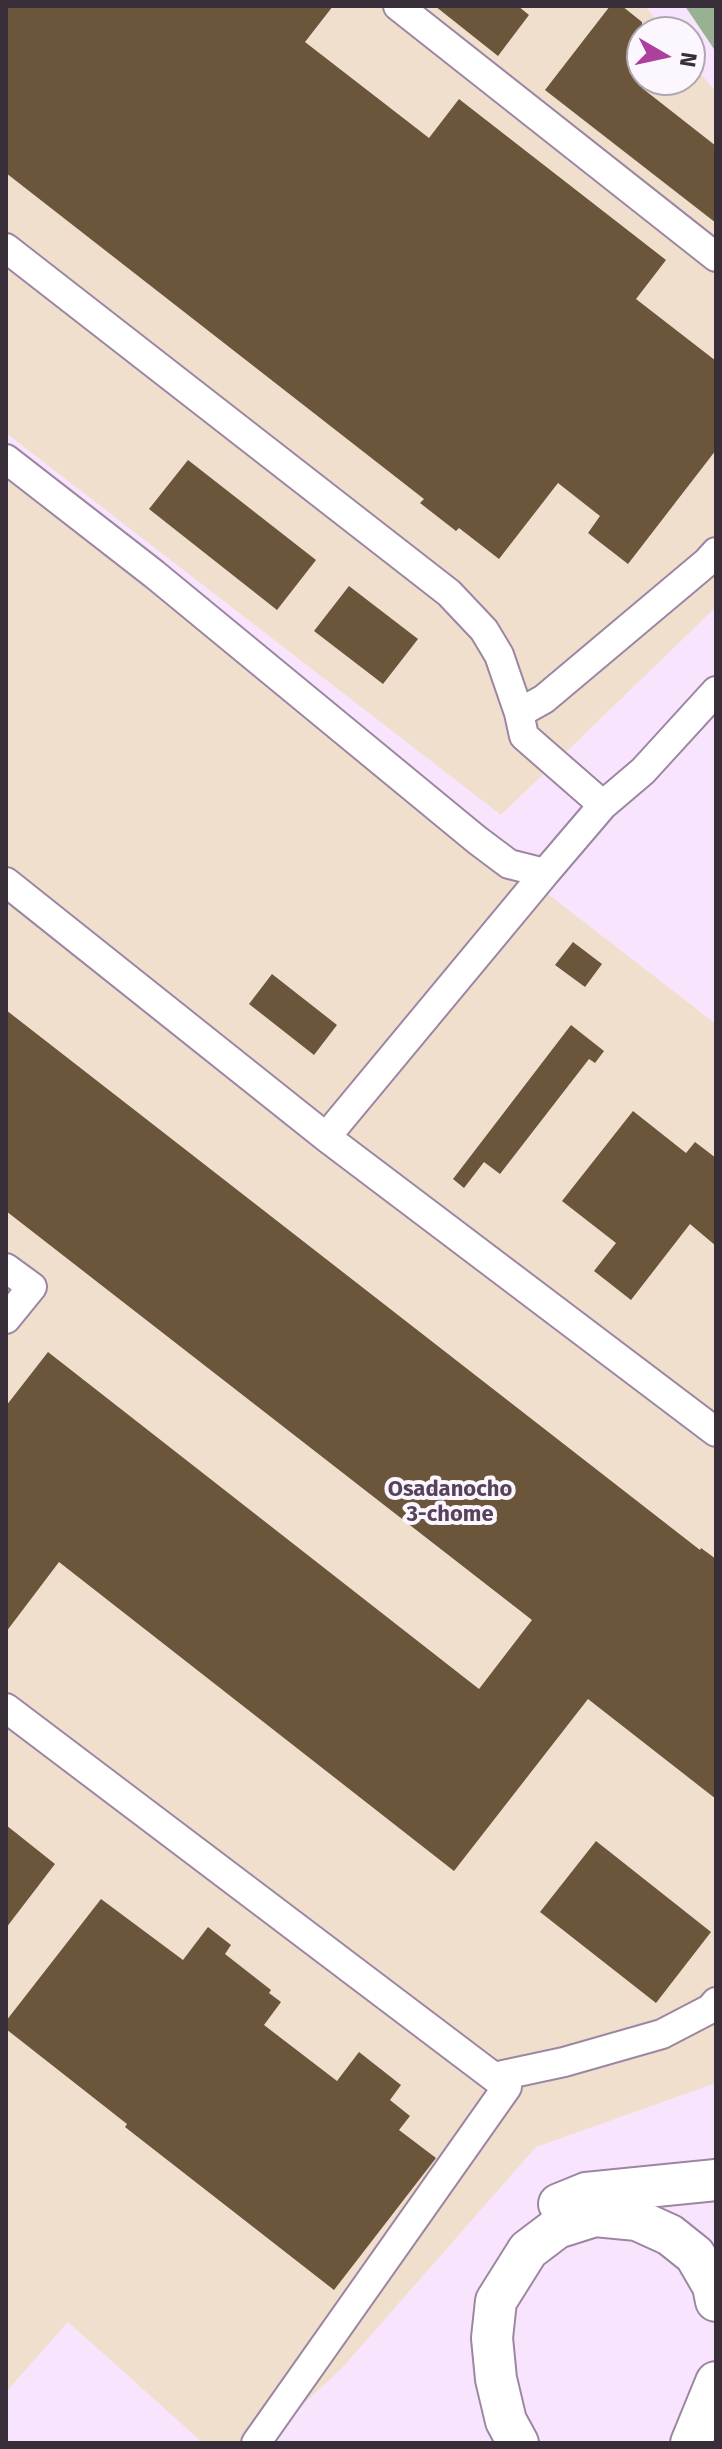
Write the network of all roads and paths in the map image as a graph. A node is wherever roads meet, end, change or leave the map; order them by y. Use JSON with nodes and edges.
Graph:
{"nodes":[{"id":1,"x":398,"y":6,"type":"edge"},
{"id":2,"x":6,"y":248,"type":"edge"},
{"id":3,"x":716,"y":257,"type":"edge"},
{"id":4,"x":6,"y":459,"type":"edge"},
{"id":5,"x":716,"y":552,"type":"edge"},
{"id":6,"x":716,"y":691,"type":"edge"},
{"id":7,"x":519,"y":713,"type":"junction"},
{"id":8,"x":603,"y":805,"type":"junction"},
{"id":9,"x":545,"y":873,"type":"junction"},
{"id":10,"x":6,"y":882,"type":"edge"},
{"id":11,"x":326,"y":1137,"type":"junction"},
{"id":12,"x":6,"y":1268,"type":"edge"},
{"id":13,"x":6,"y":1319,"type":"edge"},
{"id":14,"x":716,"y":1432,"type":"edge"},
{"id":15,"x":6,"y":1708,"type":"edge"},
{"id":16,"x":716,"y":2002,"type":"edge"},
{"id":17,"x":494,"y":2077,"type":"junction"},
{"id":18,"x":716,"y":2180,"type":"edge"},
{"id":19,"x":716,"y":2301,"type":"edge"},
{"id":20,"x":716,"y":2382,"type":"edge"},
{"id":21,"x":256,"y":2443,"type":"edge"},
{"id":22,"x":496,"y":2443,"type":"edge"},
{"id":23,"x":518,"y":2443,"type":"edge"},
{"id":24,"x":691,"y":2443,"type":"edge"}],
"edges":[{"from":1,"to":3,"type":"street"},
{"from":2,"to":7,"type":"street"},
{"from":4,"to":9,"type":"street"},
{"from":5,"to":7,"type":"street"},
{"from":6,"to":8,"type":"street"},
{"from":7,"to":8,"type":"street"},
{"from":8,"to":9,"type":"street"},
{"from":9,"to":11,"type":"street"},
{"from":10,"to":11,"type":"street"},
{"from":11,"to":14,"type":"street"},
{"from":12,"to":13,"type":"street"},
{"from":15,"to":17,"type":"street"},
{"from":16,"to":17,"type":"street"},
{"from":17,"to":21,"type":"street"},
{"from":18,"to":22,"type":"highway"},
{"from":19,"to":23,"type":"highway"},
{"from":20,"to":24,"type":"highway"}]}
